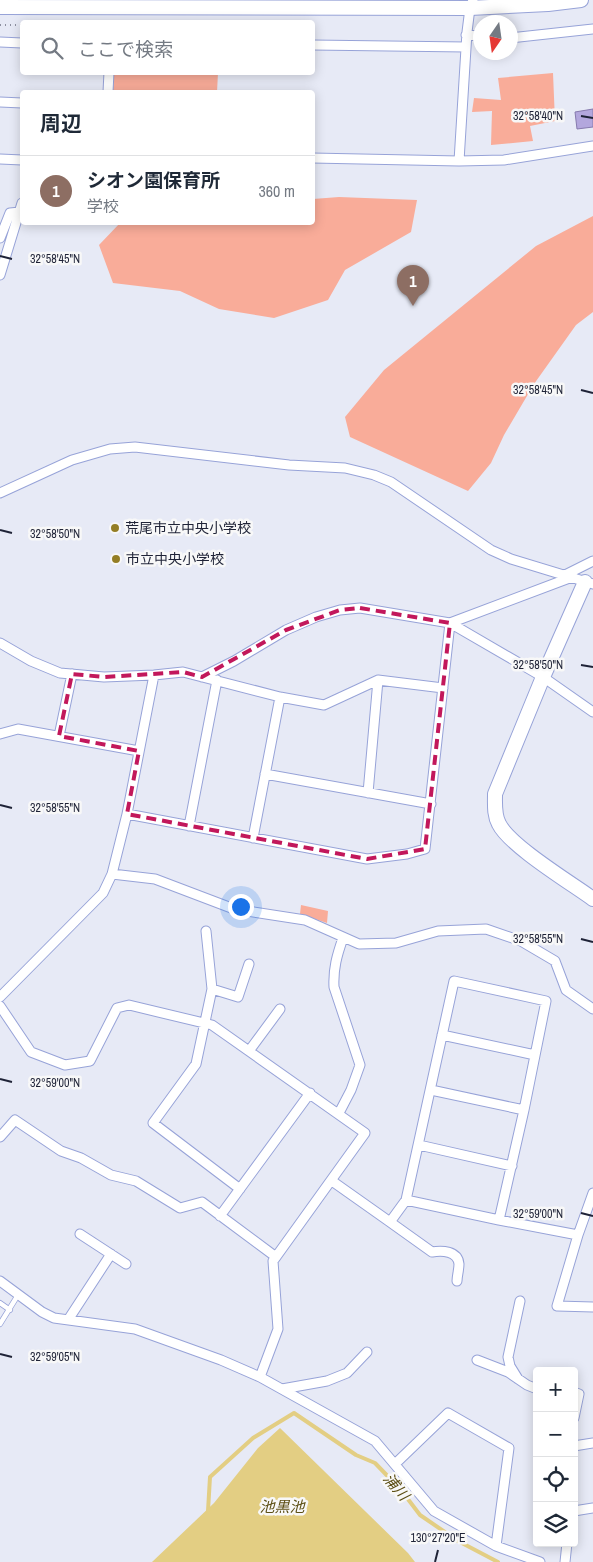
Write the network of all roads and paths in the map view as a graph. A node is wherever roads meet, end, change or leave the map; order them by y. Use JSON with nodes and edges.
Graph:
{"nodes":[{"id":1,"x":581,"y":0,"type":"edge"},
{"id":2,"x":471,"y":4,"type":"edge"},
{"id":3,"x":0,"y":7,"type":"edge"},
{"id":4,"x":0,"y":25,"type":"edge"},
{"id":5,"x":20,"y":26,"type":"edge"},
{"id":6,"x":593,"y":30,"type":"edge"},
{"id":7,"x":466,"y":35,"type":"junction"},
{"id":8,"x":473,"y":36,"type":"edge"},
{"id":9,"x":518,"y":37,"type":"edge"},
{"id":10,"x":0,"y":42,"type":"edge"},
{"id":11,"x":20,"y":42,"type":"edge"},
{"id":12,"x":315,"y":46,"type":"edge"},
{"id":13,"x":466,"y":47,"type":"junction"},
{"id":14,"x":109,"y":75,"type":"edge"},
{"id":15,"x":108,"y":90,"type":"edge"},
{"id":16,"x":0,"y":102,"type":"edge"},
{"id":17,"x":20,"y":103,"type":"edge"},
{"id":18,"x":593,"y":146,"type":"edge"},
{"id":19,"x":315,"y":158,"type":"edge"},
{"id":20,"x":0,"y":159,"type":"edge"},
{"id":21,"x":20,"y":160,"type":"edge"},
{"id":22,"x":459,"y":161,"type":"junction"},
{"id":23,"x":20,"y":208,"type":"edge"},
{"id":24,"x":20,"y":210,"type":"edge"},
{"id":25,"x":0,"y":238,"type":"edge"},
{"id":26,"x":0,"y":275,"type":"edge"},
{"id":27,"x":0,"y":493,"type":"edge"},
{"id":28,"x":593,"y":561,"type":"edge"},
{"id":29,"x":579,"y":580,"type":"edge"},
{"id":30,"x":450,"y":623,"type":"junction"},
{"id":31,"x":0,"y":643,"type":"edge"},
{"id":32,"x":72,"y":674,"type":"junction"},
{"id":33,"x":154,"y":675,"type":"junction"},
{"id":34,"x":202,"y":677,"type":"junction"},
{"id":35,"x":543,"y":677,"type":"junction"},
{"id":36,"x":217,"y":680,"type":"junction"},
{"id":37,"x":378,"y":680,"type":"junction"},
{"id":38,"x":443,"y":688,"type":"junction"},
{"id":39,"x":280,"y":697,"type":"junction"},
{"id":40,"x":593,"y":712,"type":"edge"},
{"id":41,"x":0,"y":734,"type":"edge"},
{"id":42,"x":59,"y":736,"type":"junction"},
{"id":43,"x":139,"y":752,"type":"junction"},
{"id":44,"x":265,"y":774,"type":"junction"},
{"id":45,"x":368,"y":793,"type":"junction"},
{"id":46,"x":431,"y":804,"type":"junction"},
{"id":47,"x":127,"y":814,"type":"junction"},
{"id":48,"x":190,"y":826,"type":"junction"},
{"id":49,"x":253,"y":838,"type":"junction"},
{"id":50,"x":112,"y":874,"type":"junction"},
{"id":51,"x":593,"y":899,"type":"edge"},
{"id":52,"x":206,"y":931,"type":"dead end"},
{"id":53,"x":343,"y":938,"type":"junction"},
{"id":54,"x":248,"y":964,"type":"dead end"},
{"id":55,"x":212,"y":989,"type":"junction"},
{"id":56,"x":0,"y":997,"type":"edge"},
{"id":57,"x":0,"y":1006,"type":"edge"},
{"id":58,"x":280,"y":1008,"type":"dead end"},
{"id":59,"x":593,"y":1009,"type":"edge"},
{"id":60,"x":203,"y":1023,"type":"junction"},
{"id":61,"x":442,"y":1035,"type":"junction"},
{"id":62,"x":249,"y":1051,"type":"junction"},
{"id":63,"x":535,"y":1055,"type":"junction"},
{"id":64,"x":431,"y":1090,"type":"junction"},
{"id":65,"x":310,"y":1093,"type":"junction"},
{"id":66,"x":524,"y":1110,"type":"junction"},
{"id":67,"x":338,"y":1113,"type":"junction"},
{"id":68,"x":0,"y":1138,"type":"edge"},
{"id":69,"x":419,"y":1145,"type":"junction"},
{"id":70,"x":512,"y":1166,"type":"junction"},
{"id":71,"x":332,"y":1181,"type":"junction"},
{"id":72,"x":240,"y":1188,"type":"junction"},
{"id":73,"x":593,"y":1193,"type":"edge"},
{"id":74,"x":406,"y":1200,"type":"junction"},
{"id":75,"x":220,"y":1216,"type":"junction"},
{"id":76,"x":499,"y":1220,"type":"junction"},
{"id":77,"x":390,"y":1222,"type":"junction"},
{"id":78,"x":80,"y":1234,"type":"dead end"},
{"id":79,"x":578,"y":1235,"type":"junction"},
{"id":80,"x":111,"y":1254,"type":"junction"},
{"id":81,"x":276,"y":1257,"type":"junction"},
{"id":82,"x":126,"y":1264,"type":"dead end"},
{"id":83,"x":0,"y":1281,"type":"edge"},
{"id":84,"x":456,"y":1281,"type":"dead end"},
{"id":85,"x":19,"y":1294,"type":"junction"},
{"id":86,"x":520,"y":1301,"type":"dead end"},
{"id":87,"x":0,"y":1303,"type":"edge"},
{"id":88,"x":593,"y":1307,"type":"edge"},
{"id":89,"x":10,"y":1310,"type":"junction"},
{"id":90,"x":68,"y":1320,"type":"junction"},
{"id":91,"x":0,"y":1324,"type":"edge"},
{"id":92,"x":367,"y":1352,"type":"dead end"},
{"id":93,"x":477,"y":1360,"type":"dead end"},
{"id":94,"x":260,"y":1377,"type":"junction"},
{"id":95,"x":518,"y":1379,"type":"junction"},
{"id":96,"x":533,"y":1388,"type":"edge"},
{"id":97,"x":282,"y":1389,"type":"junction"},
{"id":98,"x":593,"y":1443,"type":"edge"},
{"id":99,"x":578,"y":1445,"type":"edge"},
{"id":100,"x":395,"y":1464,"type":"junction"},
{"id":101,"x":593,"y":1508,"type":"edge"},
{"id":102,"x":578,"y":1510,"type":"edge"},
{"id":103,"x":496,"y":1546,"type":"junction"},
{"id":104,"x":567,"y":1547,"type":"edge"},
{"id":105,"x":540,"y":1562,"type":"edge"},
{"id":106,"x":565,"y":1562,"type":"edge"}],
"edges":[{"from":1,"to":2,"type":"street"},
{"from":2,"to":3,"type":"street"},
{"from":2,"to":7,"type":"street"},
{"from":4,"to":5,"type":"path"},
{"from":6,"to":9,"type":"street"},
{"from":7,"to":8,"type":"street"},
{"from":7,"to":13,"type":"street"},
{"from":10,"to":11,"type":"street"},
{"from":12,"to":13,"type":"street"},
{"from":13,"to":22,"type":"street"},
{"from":14,"to":15,"type":"street"},
{"from":16,"to":17,"type":"street"},
{"from":18,"to":22,"type":"street"},
{"from":19,"to":22,"type":"street"},
{"from":20,"to":21,"type":"street"},
{"from":23,"to":25,"type":"street"},
{"from":24,"to":26,"type":"street"},
{"from":27,"to":29,"type":"street"},
{"from":28,"to":29,"type":"street"},
{"from":29,"to":30,"type":"street"},
{"from":29,"to":35,"type":"street"},
{"from":30,"to":34,"type":"street"},
{"from":30,"to":35,"type":"street"},
{"from":30,"to":38,"type":"street"},
{"from":31,"to":32,"type":"street"},
{"from":32,"to":33,"type":"street"},
{"from":32,"to":42,"type":"street"},
{"from":33,"to":34,"type":"street"},
{"from":33,"to":43,"type":"street"},
{"from":34,"to":36,"type":"street"},
{"from":35,"to":40,"type":"street"},
{"from":35,"to":51,"type":"street"},
{"from":36,"to":39,"type":"street"},
{"from":36,"to":48,"type":"street"},
{"from":37,"to":38,"type":"street"},
{"from":37,"to":39,"type":"street"},
{"from":37,"to":45,"type":"street"},
{"from":38,"to":46,"type":"street"},
{"from":39,"to":44,"type":"street"},
{"from":41,"to":42,"type":"street"},
{"from":42,"to":43,"type":"street"},
{"from":43,"to":47,"type":"street"},
{"from":44,"to":45,"type":"street"},
{"from":44,"to":49,"type":"street"},
{"from":45,"to":46,"type":"street"},
{"from":46,"to":49,"type":"street"},
{"from":47,"to":48,"type":"street"},
{"from":47,"to":50,"type":"street"},
{"from":48,"to":49,"type":"street"},
{"from":50,"to":53,"type":"street"},
{"from":50,"to":56,"type":"street"},
{"from":52,"to":55,"type":"street"},
{"from":53,"to":59,"type":"street"},
{"from":53,"to":67,"type":"street"},
{"from":54,"to":55,"type":"street"},
{"from":55,"to":60,"type":"street"},
{"from":57,"to":60,"type":"street"},
{"from":58,"to":62,"type":"street"},
{"from":60,"to":62,"type":"street"},
{"from":60,"to":72,"type":"street"},
{"from":61,"to":63,"type":"street"},
{"from":61,"to":63,"type":"street"},
{"from":61,"to":64,"type":"street"},
{"from":62,"to":65,"type":"street"},
{"from":63,"to":66,"type":"street"},
{"from":64,"to":66,"type":"street"},
{"from":64,"to":69,"type":"street"},
{"from":65,"to":67,"type":"street"},
{"from":65,"to":72,"type":"street"},
{"from":66,"to":70,"type":"street"},
{"from":67,"to":71,"type":"street"},
{"from":68,"to":75,"type":"street"},
{"from":69,"to":70,"type":"street"},
{"from":69,"to":74,"type":"street"},
{"from":70,"to":76,"type":"street"},
{"from":71,"to":77,"type":"street"},
{"from":71,"to":81,"type":"street"},
{"from":72,"to":75,"type":"street"},
{"from":73,"to":79,"type":"street"},
{"from":74,"to":76,"type":"street"},
{"from":74,"to":77,"type":"street"},
{"from":75,"to":81,"type":"street"},
{"from":76,"to":79,"type":"street"},
{"from":77,"to":84,"type":"street"},
{"from":78,"to":80,"type":"street"},
{"from":79,"to":88,"type":"street"},
{"from":80,"to":82,"type":"street"},
{"from":80,"to":90,"type":"street"},
{"from":81,"to":94,"type":"street"},
{"from":83,"to":85,"type":"street"},
{"from":85,"to":89,"type":"lane"},
{"from":85,"to":90,"type":"street"},
{"from":86,"to":95,"type":"street"},
{"from":87,"to":89,"type":"lane"},
{"from":89,"to":91,"type":"lane"},
{"from":90,"to":94,"type":"street"},
{"from":92,"to":97,"type":"street"},
{"from":93,"to":95,"type":"street"},
{"from":94,"to":97,"type":"street"},
{"from":95,"to":96,"type":"street"},
{"from":97,"to":100,"type":"street"},
{"from":98,"to":99,"type":"street"},
{"from":100,"to":103,"type":"street"},
{"from":100,"to":103,"type":"street"},
{"from":101,"to":102,"type":"street"},
{"from":103,"to":105,"type":"street"},
{"from":104,"to":106,"type":"street"}]}
